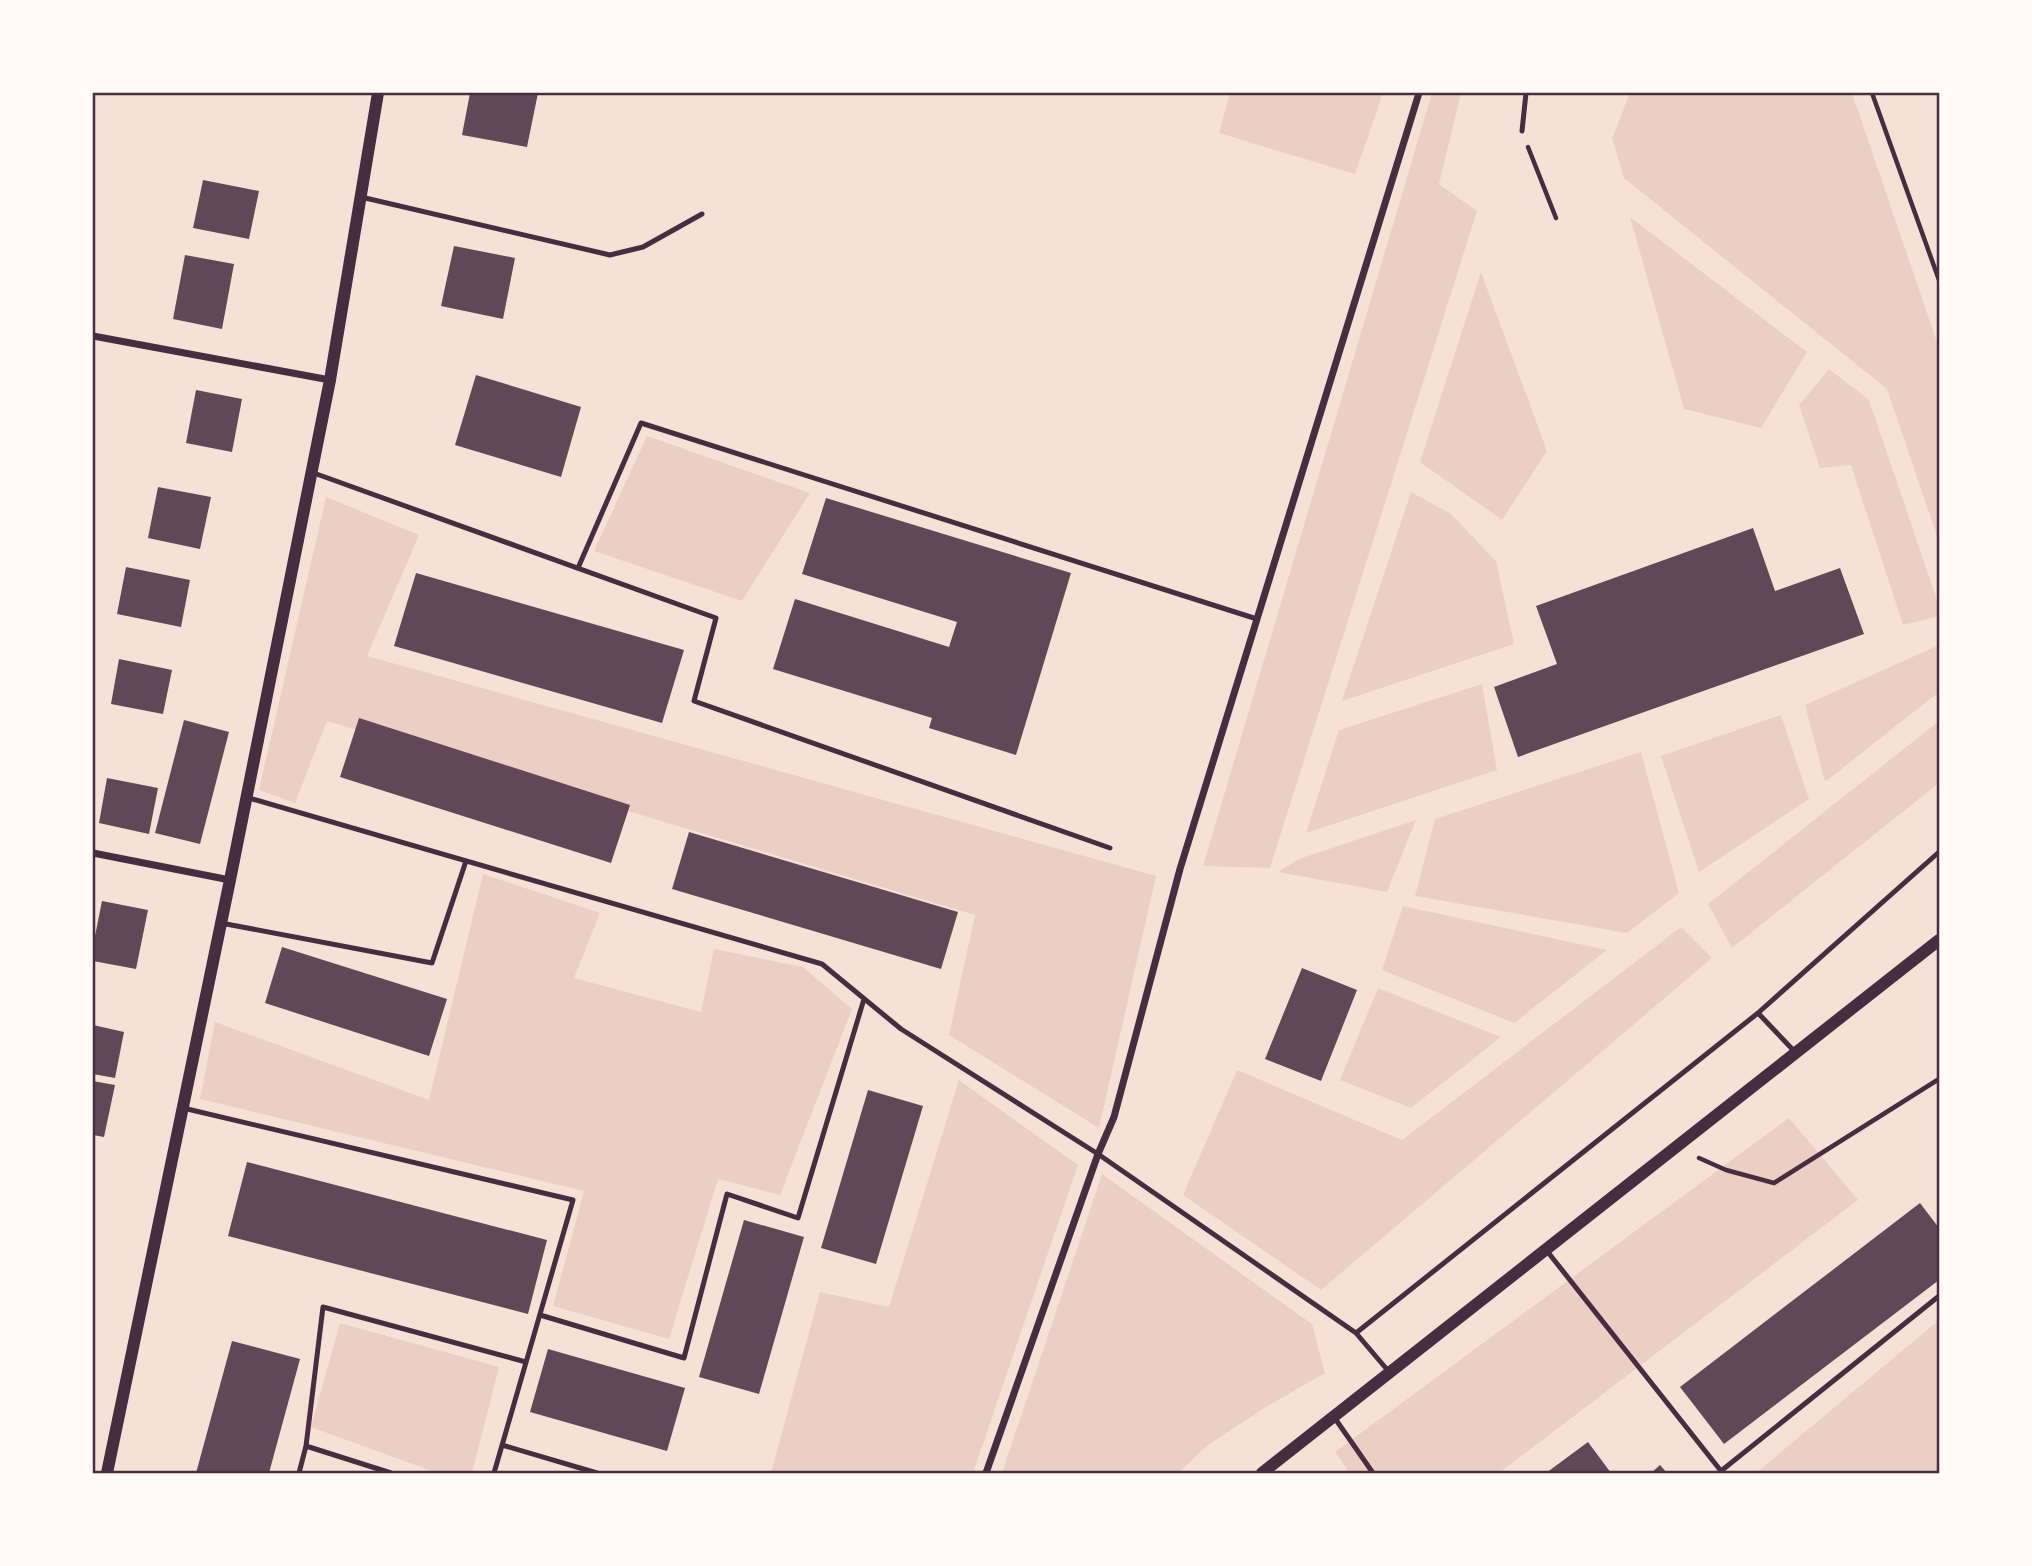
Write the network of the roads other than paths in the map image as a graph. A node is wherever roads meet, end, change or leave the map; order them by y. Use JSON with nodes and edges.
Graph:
{"nodes":[{"id":1,"x":378,"y":93,"type":"edge"},
{"id":2,"x":1419,"y":93,"type":"edge"},
{"id":3,"x":1527,"y":93,"type":"edge"},
{"id":4,"x":1522,"y":131,"type":"road end"},
{"id":5,"x":360,"y":197,"type":"junction"},
{"id":6,"x":702,"y":214,"type":"dead end"},
{"id":7,"x":93,"y":336,"type":"edge"},
{"id":8,"x":330,"y":380,"type":"junction"},
{"id":9,"x":311,"y":472,"type":"junction"},
{"id":10,"x":578,"y":568,"type":"junction"},
{"id":11,"x":1257,"y":619,"type":"junction"},
{"id":12,"x":247,"y":797,"type":"junction"},
{"id":13,"x":1110,"y":848,"type":"dead end"},
{"id":14,"x":1939,"y":852,"type":"edge"},
{"id":15,"x":93,"y":853,"type":"edge"},
{"id":16,"x":466,"y":861,"type":"junction"},
{"id":17,"x":230,"y":880,"type":"junction"},
{"id":18,"x":221,"y":923,"type":"junction"},
{"id":19,"x":1939,"y":940,"type":"edge"},
{"id":20,"x":864,"y":999,"type":"junction"},
{"id":21,"x":1758,"y":1013,"type":"junction"},
{"id":22,"x":1796,"y":1053,"type":"junction"},
{"id":23,"x":183,"y":1108,"type":"junction"},
{"id":24,"x":1098,"y":1154,"type":"junction"},
{"id":25,"x":1546,"y":1250,"type":"junction"},
{"id":26,"x":1939,"y":1296,"type":"edge"},
{"id":27,"x":540,"y":1315,"type":"junction"},
{"id":28,"x":1356,"y":1333,"type":"junction"},
{"id":29,"x":526,"y":1362,"type":"junction"},
{"id":30,"x":1390,"y":1373,"type":"junction"},
{"id":31,"x":1334,"y":1417,"type":"junction"},
{"id":32,"x":502,"y":1445,"type":"junction"},
{"id":33,"x":306,"y":1446,"type":"junction"},
{"id":34,"x":1723,"y":1472,"type":"edge"},
{"id":35,"x":107,"y":1473,"type":"edge"},
{"id":36,"x":299,"y":1473,"type":"edge"},
{"id":37,"x":391,"y":1473,"type":"edge"},
{"id":38,"x":494,"y":1473,"type":"edge"},
{"id":39,"x":597,"y":1473,"type":"edge"},
{"id":40,"x":986,"y":1473,"type":"edge"},
{"id":41,"x":1262,"y":1473,"type":"edge"},
{"id":42,"x":1373,"y":1473,"type":"edge"}],
"edges":[{"from":1,"to":5,"type":"street"},
{"from":2,"to":11,"type":"street"},
{"from":3,"to":4,"type":"lane"},
{"from":5,"to":6,"type":"lane"},
{"from":5,"to":8,"type":"street"},
{"from":7,"to":8,"type":"street"},
{"from":8,"to":9,"type":"street"},
{"from":9,"to":10,"type":"lane"},
{"from":9,"to":12,"type":"street"},
{"from":10,"to":11,"type":"lane"},
{"from":10,"to":13,"type":"lane"},
{"from":11,"to":24,"type":"street"},
{"from":12,"to":16,"type":"lane"},
{"from":12,"to":17,"type":"street"},
{"from":14,"to":21,"type":"lane"},
{"from":15,"to":17,"type":"street"},
{"from":16,"to":18,"type":"lane"},
{"from":16,"to":20,"type":"lane"},
{"from":17,"to":18,"type":"street"},
{"from":18,"to":23,"type":"street"},
{"from":19,"to":22,"type":"street"},
{"from":20,"to":24,"type":"lane"},
{"from":20,"to":27,"type":"lane"},
{"from":21,"to":22,"type":"lane"},
{"from":21,"to":28,"type":"lane"},
{"from":22,"to":25,"type":"street"},
{"from":23,"to":27,"type":"lane"},
{"from":23,"to":35,"type":"street"},
{"from":24,"to":28,"type":"lane"},
{"from":24,"to":40,"type":"street"},
{"from":25,"to":30,"type":"street"},
{"from":25,"to":34,"type":"lane"},
{"from":26,"to":34,"type":"lane"},
{"from":27,"to":29,"type":"lane"},
{"from":28,"to":30,"type":"lane"},
{"from":29,"to":32,"type":"lane"},
{"from":29,"to":33,"type":"lane"},
{"from":30,"to":31,"type":"street"},
{"from":31,"to":41,"type":"street"},
{"from":31,"to":42,"type":"lane"},
{"from":32,"to":38,"type":"lane"},
{"from":32,"to":39,"type":"lane"},
{"from":33,"to":36,"type":"lane"},
{"from":33,"to":37,"type":"lane"}]}
